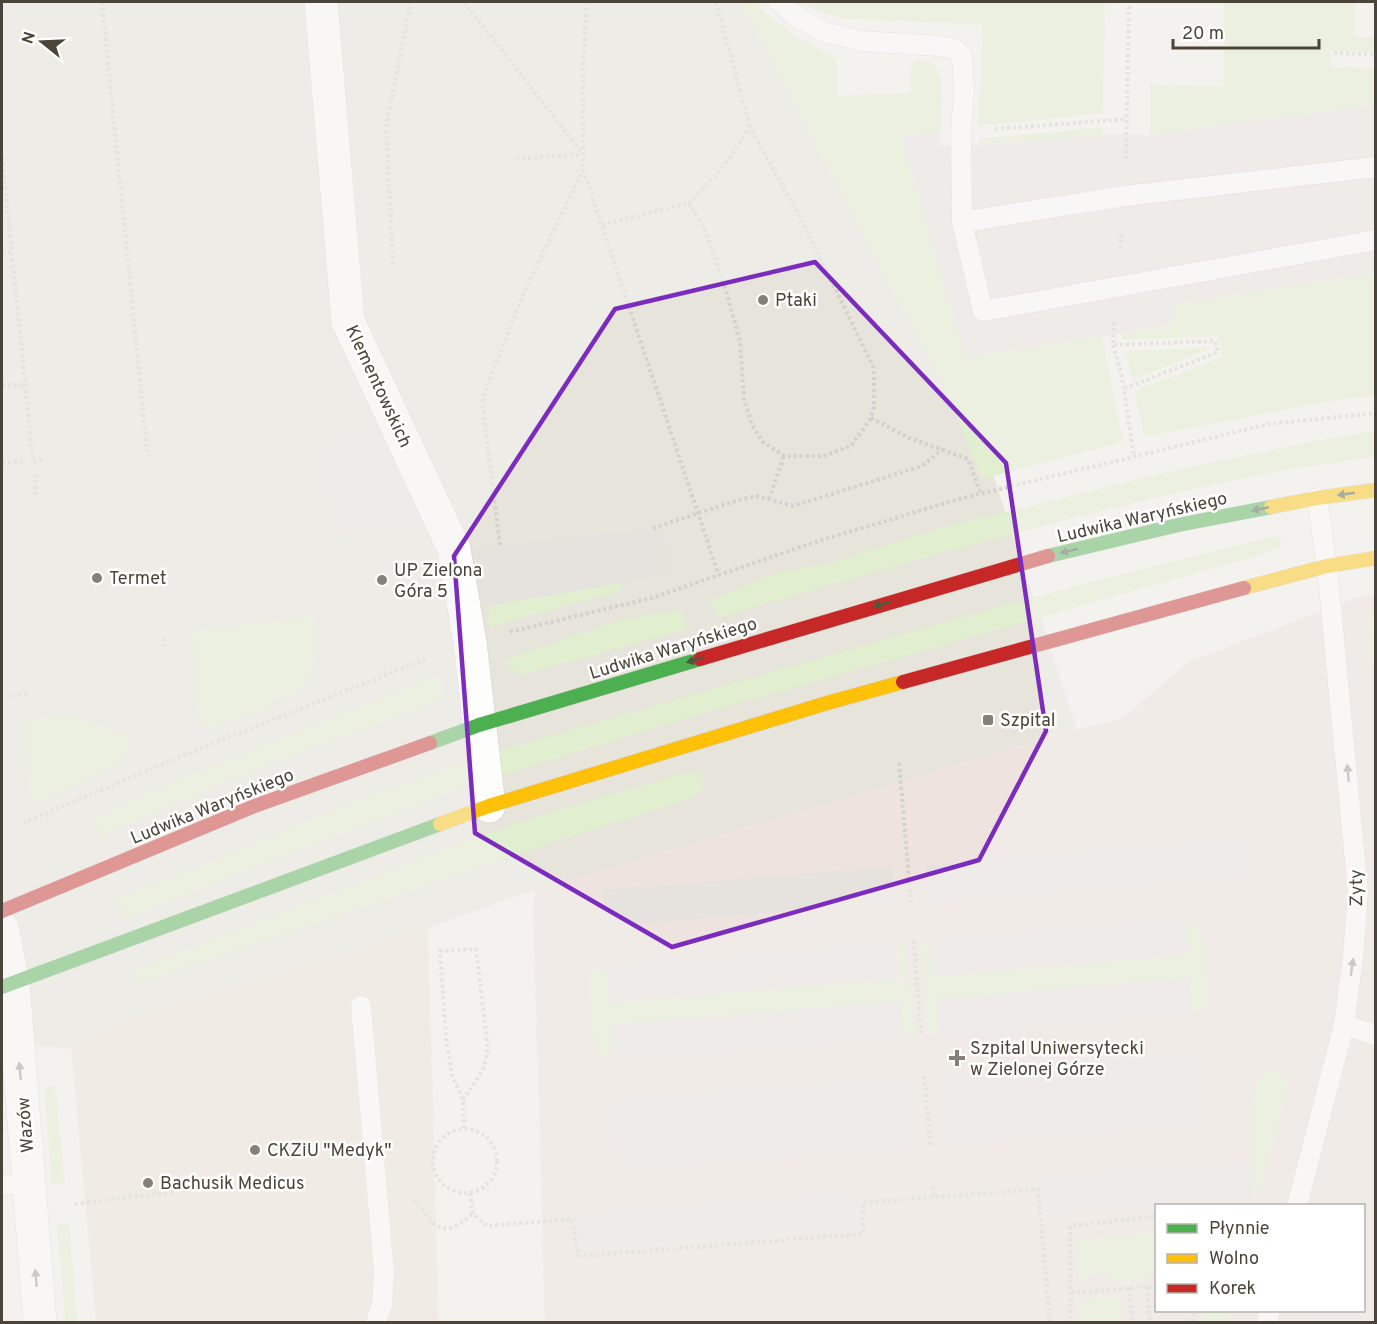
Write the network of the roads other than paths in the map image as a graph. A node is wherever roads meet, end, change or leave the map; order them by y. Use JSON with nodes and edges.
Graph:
{"nodes":[{"id":1,"x":321,"y":2,"type":"edge"},
{"id":2,"x":779,"y":2,"type":"edge"},
{"id":3,"x":1376,"y":167,"type":"edge"},
{"id":4,"x":962,"y":222,"type":"junction"},
{"id":5,"x":1376,"y":240,"type":"edge"},
{"id":6,"x":1376,"y":490,"type":"edge"},
{"id":7,"x":1317,"y":498,"type":"junction"},
{"id":8,"x":1376,"y":558,"type":"edge"},
{"id":9,"x":1327,"y":566,"type":"junction"},
{"id":10,"x":479,"y":724,"type":"junction"},
{"id":11,"x":489,"y":806,"type":"junction"},
{"id":12,"x":2,"y":911,"type":"edge"},
{"id":13,"x":2,"y":928,"type":"edge"},
{"id":14,"x":7,"y":985,"type":"edge"},
{"id":15,"x":361,"y":1006,"type":"dead end"},
{"id":16,"x":1344,"y":1026,"type":"junction"},
{"id":17,"x":1376,"y":1035,"type":"edge"},
{"id":18,"x":16,"y":1184,"type":"edge"},
{"id":19,"x":1298,"y":1204,"type":"edge"},
{"id":20,"x":40,"y":1323,"type":"edge"},
{"id":21,"x":376,"y":1323,"type":"edge"}],
"edges":[{"from":1,"to":10,"type":"street","name":"Klementowskich"},
{"from":2,"to":4,"type":"lane"},
{"from":3,"to":4,"type":"lane"},
{"from":4,"to":5,"type":"lane"},
{"from":6,"to":7,"type":"street","name":"Ludwika Waryńskiego","one_way":true},
{"from":7,"to":9,"type":"lane","name":"Zyty"},
{"from":7,"to":10,"type":"street","name":"Ludwika Waryńskiego","one_way":true},
{"from":8,"to":9,"type":"street"},
{"from":9,"to":11,"type":"street"},
{"from":16,"to":9,"type":"lane","name":"Zyty","one_way":true},
{"from":10,"to":11,"type":"street","name":"Klementowskich"},
{"from":10,"to":12,"type":"street","name":"Ludwika Waryńskiego"},
{"from":11,"to":14,"type":"street"},
{"from":13,"to":14,"type":"street","name":"Wazów"},
{"from":18,"to":14,"type":"street","name":"Wazów","one_way":true},
{"from":15,"to":21,"type":"lane"},
{"from":16,"to":17,"type":"lane"},
{"from":16,"to":19,"type":"lane","name":"Zyty"},
{"from":20,"to":18,"type":"street","name":"Wazów","one_way":true}]}
